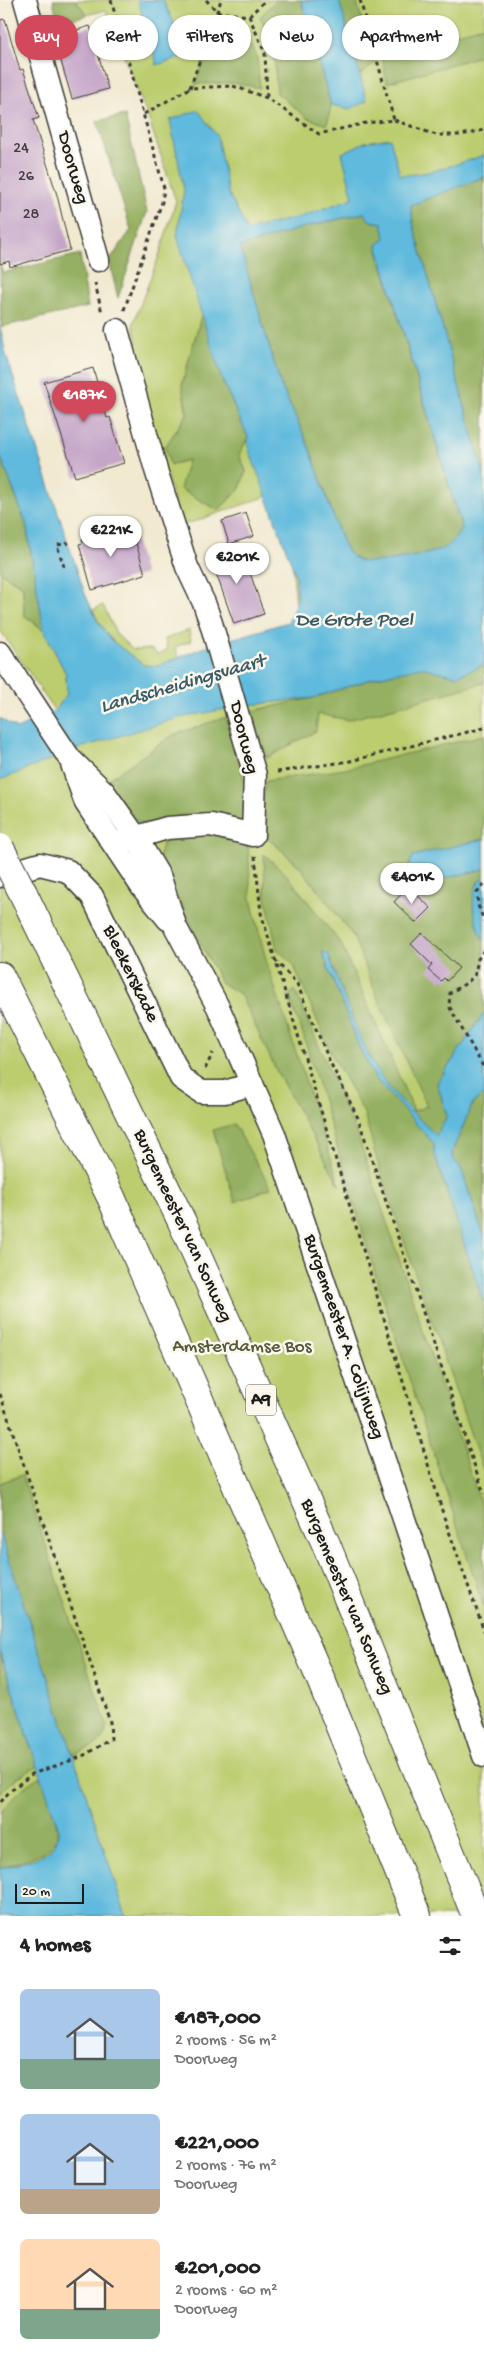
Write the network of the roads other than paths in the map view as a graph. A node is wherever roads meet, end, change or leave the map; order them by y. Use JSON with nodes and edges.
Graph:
{"nodes":[{"id":1,"x":24,"y":0,"type":"edge"},
{"id":2,"x":98,"y":260,"type":"road end"},
{"id":3,"x":117,"y":330,"type":"road end"},
{"id":4,"x":0,"y":653,"type":"edge"},
{"id":5,"x":70,"y":759,"type":"junction"},
{"id":6,"x":136,"y":836,"type":"junction"},
{"id":7,"x":114,"y":844,"type":"junction"},
{"id":8,"x":0,"y":848,"type":"edge"},
{"id":9,"x":0,"y":876,"type":"edge"},
{"id":10,"x":176,"y":928,"type":"junction"},
{"id":11,"x":0,"y":976,"type":"edge"},
{"id":12,"x":252,"y":1084,"type":"junction"},
{"id":13,"x":484,"y":1756,"type":"edge"},
{"id":14,"x":418,"y":1916,"type":"edge"},
{"id":15,"x":476,"y":1916,"type":"edge"}],
"edges":[{"from":1,"to":2,"type":"street","name":"Doorweg"},
{"from":3,"to":6,"type":"street","name":"Doorweg"},
{"from":4,"to":5,"type":"street","name":"Burgemeester A. Colijnweg"},
{"from":5,"to":6,"type":"street","name":"Burgemeester A. Colijnweg"},
{"from":5,"to":7,"type":"street","name":"Burgemeester A. Colijnweg"},
{"from":6,"to":7,"type":"street"},
{"from":6,"to":10,"type":"street","name":"Burgemeester A. Colijnweg"},
{"from":7,"to":10,"type":"street","name":"Burgemeester A. Colijnweg"},
{"from":8,"to":15,"type":"highway","name":"Burgemeester van Sonweg","number":"A9","bridge":true},
{"from":9,"to":12,"type":"street","name":"Bleekerskade"},
{"from":10,"to":12,"type":"street","name":"Burgemeester A. Colijnweg"},
{"from":11,"to":14,"type":"highway"},
{"from":12,"to":13,"type":"street","name":"Burgemeester A. Colijnweg"}]}
